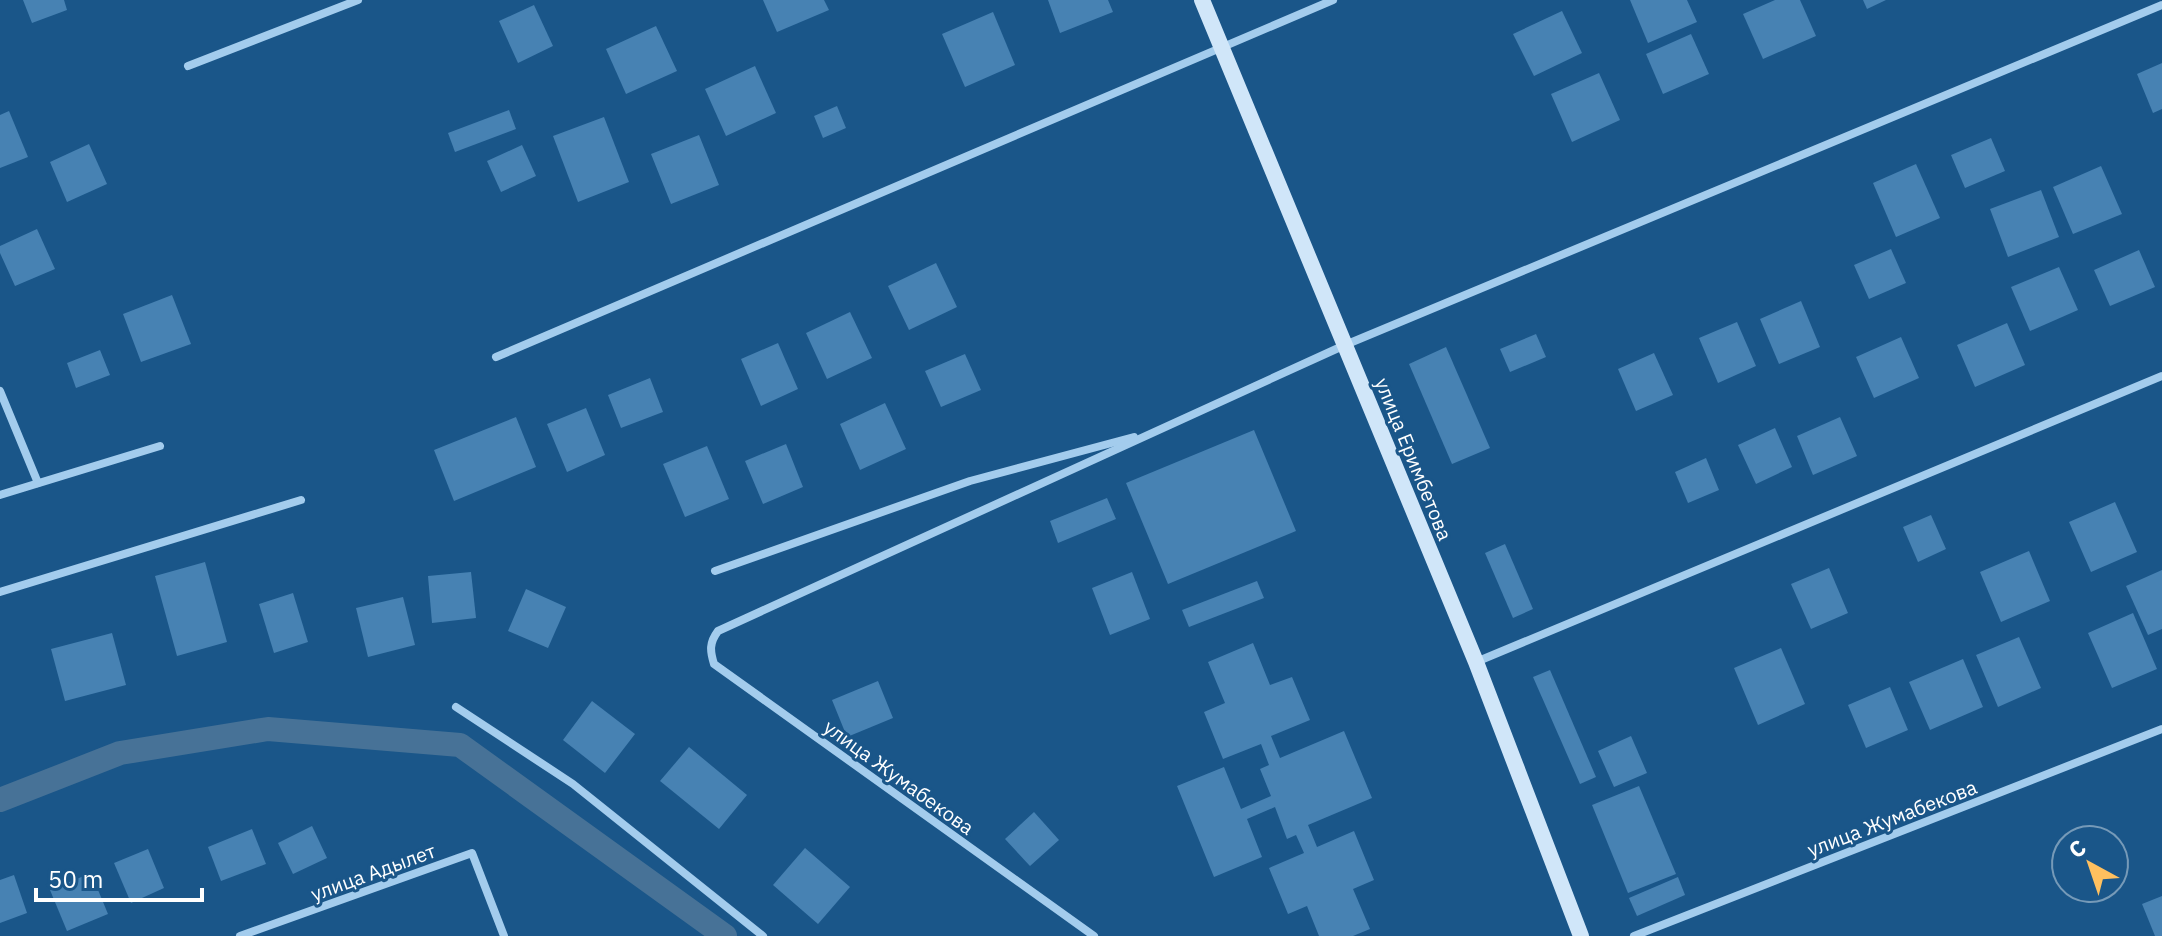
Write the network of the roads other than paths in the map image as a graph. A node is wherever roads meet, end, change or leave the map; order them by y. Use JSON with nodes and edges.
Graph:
{"nodes":[{"id":1,"x":358,"y":0,"type":"edge"},
{"id":2,"x":1202,"y":0,"type":"edge"},
{"id":3,"x":1333,"y":0,"type":"edge"},
{"id":4,"x":2162,"y":5,"type":"edge"},
{"id":5,"x":1223,"y":48,"type":"junction"},
{"id":6,"x":188,"y":66,"type":"dead end"},
{"id":7,"x":1345,"y":345,"type":"junction"},
{"id":8,"x":496,"y":357,"type":"dead end"},
{"id":9,"x":2162,"y":376,"type":"edge"},
{"id":10,"x":0,"y":391,"type":"edge"},
{"id":11,"x":1158,"y":430,"type":"junction"},
{"id":12,"x":160,"y":446,"type":"dead end"},
{"id":13,"x":38,"y":483,"type":"junction"},
{"id":14,"x":0,"y":495,"type":"edge"},
{"id":15,"x":301,"y":500,"type":"dead end"},
{"id":16,"x":715,"y":571,"type":"dead end"},
{"id":17,"x":0,"y":592,"type":"edge"},
{"id":18,"x":1476,"y":662,"type":"junction"},
{"id":19,"x":456,"y":707,"type":"dead end"},
{"id":20,"x":2162,"y":729,"type":"edge"},
{"id":21,"x":243,"y":936,"type":"edge"},
{"id":22,"x":504,"y":936,"type":"edge"},
{"id":23,"x":763,"y":936,"type":"edge"},
{"id":24,"x":1094,"y":936,"type":"edge"},
{"id":25,"x":1581,"y":936,"type":"edge"},
{"id":26,"x":1634,"y":936,"type":"edge"}],
"edges":[{"from":1,"to":6,"type":"street"},
{"from":2,"to":5,"type":"main road","name":"улица Еримбетова"},
{"from":3,"to":5,"type":"street"},
{"from":4,"to":7,"type":"street"},
{"from":5,"to":7,"type":"main road","name":"улица Еримбетова"},
{"from":5,"to":8,"type":"street"},
{"from":7,"to":11,"type":"street"},
{"from":7,"to":18,"type":"main road","name":"улица Еримбетова"},
{"from":9,"to":18,"type":"street"},
{"from":10,"to":13,"type":"street"},
{"from":11,"to":16,"type":"street"},
{"from":11,"to":24,"type":"street","name":"улица Жумабекова"},
{"from":12,"to":13,"type":"street"},
{"from":13,"to":14,"type":"street"},
{"from":15,"to":17,"type":"street"},
{"from":18,"to":25,"type":"main road","name":"улица Еримбетова"},
{"from":19,"to":23,"type":"street"},
{"from":20,"to":26,"type":"street","name":"улица Жумабекова"},
{"from":21,"to":22,"type":"street","name":"улица Адылет"}]}
